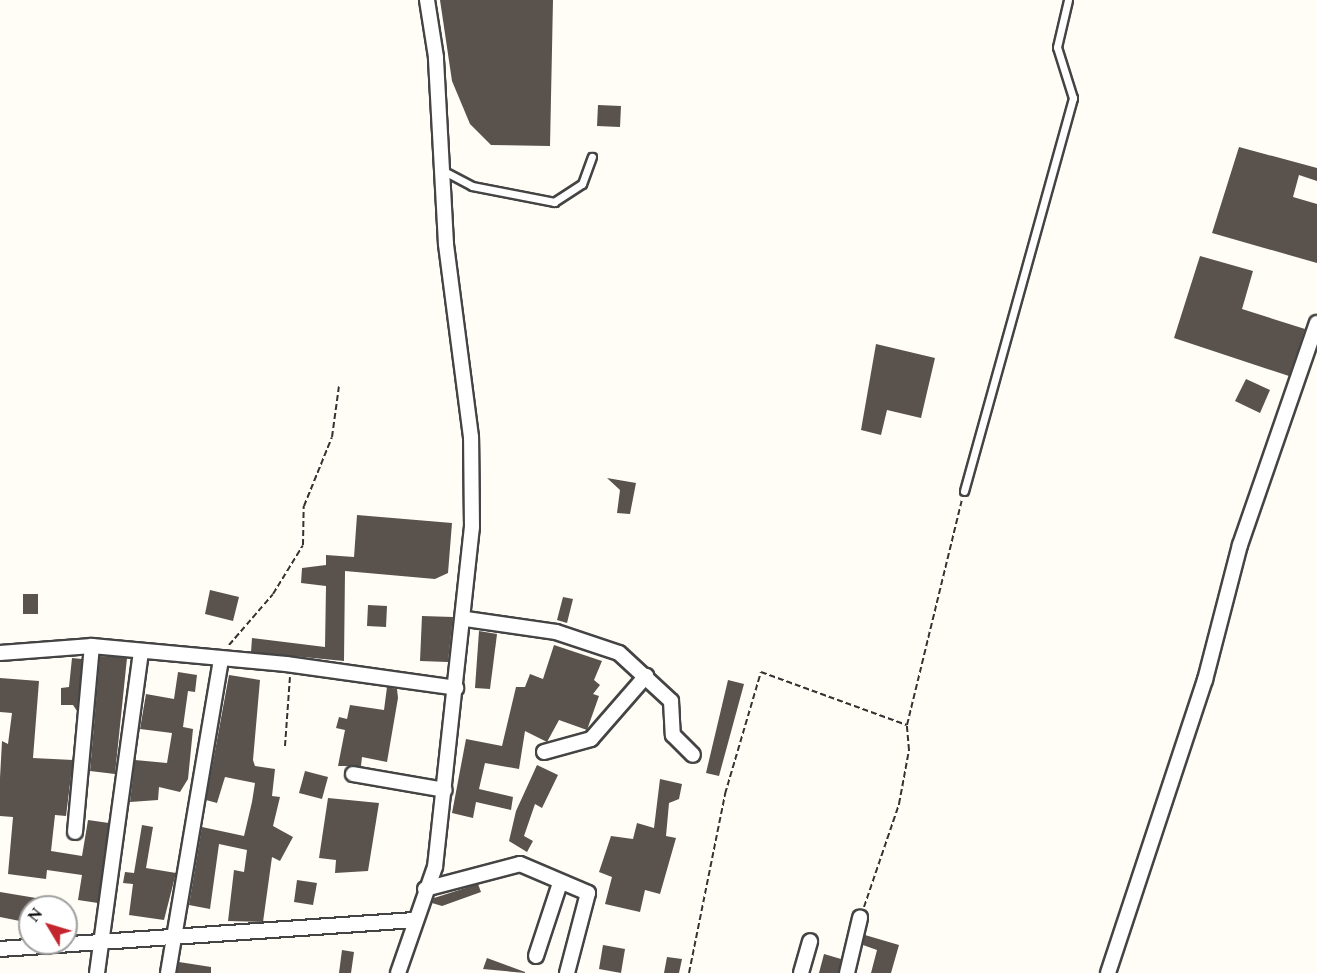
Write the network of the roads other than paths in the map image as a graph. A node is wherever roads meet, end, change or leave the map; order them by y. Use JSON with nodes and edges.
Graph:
{"nodes":[{"id":1,"x":427,"y":0,"type":"edge"},
{"id":2,"x":1068,"y":0,"type":"edge"},
{"id":3,"x":592,"y":157,"type":"dead end"},
{"id":4,"x":442,"y":170,"type":"junction"},
{"id":5,"x":1317,"y":324,"type":"edge"},
{"id":6,"x":964,"y":491,"type":"road end"},
{"id":7,"x":466,"y":619,"type":"junction"},
{"id":8,"x":92,"y":646,"type":"junction"},
{"id":9,"x":0,"y":653,"type":"edge"},
{"id":10,"x":141,"y":653,"type":"junction"},
{"id":11,"x":224,"y":659,"type":"junction"},
{"id":12,"x":646,"y":676,"type":"junction"},
{"id":13,"x":456,"y":688,"type":"junction"},
{"id":14,"x":544,"y":752,"type":"dead end"},
{"id":15,"x":693,"y":756,"type":"dead end"},
{"id":16,"x":353,"y":774,"type":"dead end"},
{"id":17,"x":445,"y":790,"type":"junction"},
{"id":18,"x":75,"y":832,"type":"dead end"},
{"id":19,"x":560,"y":883,"type":"junction"},
{"id":20,"x":424,"y":889,"type":"junction"},
{"id":21,"x":860,"y":918,"type":"road end"},
{"id":22,"x":415,"y":920,"type":"junction"},
{"id":23,"x":170,"y":940,"type":"junction"},
{"id":24,"x":810,"y":941,"type":"dead end"},
{"id":25,"x":101,"y":944,"type":"junction"},
{"id":26,"x":0,"y":949,"type":"edge"},
{"id":27,"x":536,"y":956,"type":"dead end"},
{"id":28,"x":97,"y":973,"type":"edge"},
{"id":29,"x":168,"y":973,"type":"edge"},
{"id":30,"x":398,"y":973,"type":"edge"},
{"id":31,"x":567,"y":973,"type":"edge"},
{"id":32,"x":801,"y":973,"type":"edge"},
{"id":33,"x":847,"y":973,"type":"edge"},
{"id":34,"x":1108,"y":973,"type":"edge"}],
"edges":[{"from":1,"to":4,"type":"street"},
{"from":2,"to":6,"type":"lane"},
{"from":3,"to":4,"type":"lane"},
{"from":4,"to":7,"type":"street"},
{"from":5,"to":34,"type":"street"},
{"from":7,"to":12,"type":"street"},
{"from":7,"to":13,"type":"street"},
{"from":8,"to":9,"type":"street"},
{"from":8,"to":10,"type":"street"},
{"from":8,"to":18,"type":"street"},
{"from":10,"to":11,"type":"street"},
{"from":10,"to":25,"type":"street"},
{"from":11,"to":13,"type":"street"},
{"from":11,"to":23,"type":"street"},
{"from":12,"to":14,"type":"street"},
{"from":12,"to":15,"type":"street"},
{"from":13,"to":17,"type":"street"},
{"from":16,"to":17,"type":"street"},
{"from":17,"to":20,"type":"street"},
{"from":19,"to":20,"type":"street"},
{"from":19,"to":27,"type":"street"},
{"from":19,"to":31,"type":"street"},
{"from":20,"to":22,"type":"street"},
{"from":21,"to":33,"type":"street"},
{"from":22,"to":23,"type":"street"},
{"from":22,"to":30,"type":"street"},
{"from":23,"to":25,"type":"street"},
{"from":23,"to":29,"type":"street"},
{"from":24,"to":32,"type":"street"},
{"from":25,"to":26,"type":"street"},
{"from":25,"to":28,"type":"street"}]}
